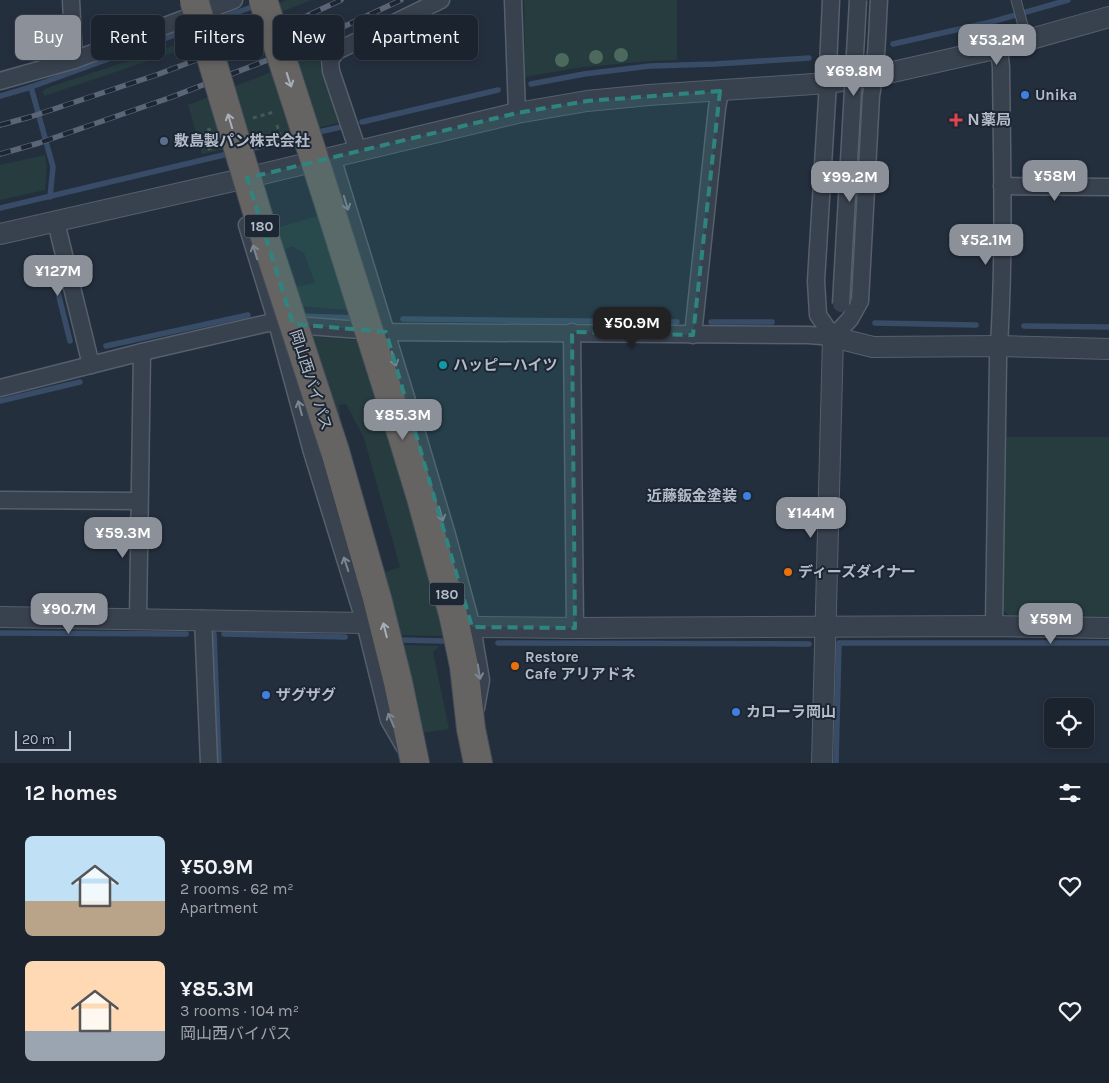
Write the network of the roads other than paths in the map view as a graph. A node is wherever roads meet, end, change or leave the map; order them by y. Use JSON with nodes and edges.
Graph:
{"nodes":[{"id":1,"x":71,"y":0,"type":"edge"},
{"id":2,"x":184,"y":0,"type":"edge"},
{"id":3,"x":234,"y":0,"type":"edge"},
{"id":4,"x":263,"y":0,"type":"edge"},
{"id":5,"x":441,"y":0,"type":"edge"},
{"id":6,"x":513,"y":0,"type":"edge"},
{"id":7,"x":831,"y":0,"type":"edge"},
{"id":8,"x":858,"y":0,"type":"edge"},
{"id":9,"x":879,"y":0,"type":"edge"},
{"id":10,"x":1017,"y":4,"type":"edge"},
{"id":11,"x":192,"y":8,"type":"edge"},
{"id":12,"x":72,"y":15,"type":"edge"},
{"id":13,"x":1109,"y":17,"type":"edge"},
{"id":14,"x":1027,"y":40,"type":"junction"},
{"id":15,"x":999,"y":48,"type":"junction"},
{"id":16,"x":81,"y":57,"type":"edge"},
{"id":17,"x":74,"y":60,"type":"edge"},
{"id":18,"x":875,"y":76,"type":"junction"},
{"id":19,"x":0,"y":81,"type":"edge"},
{"id":20,"x":828,"y":84,"type":"junction"},
{"id":21,"x":720,"y":91,"type":"junction"},
{"id":22,"x":517,"y":113,"type":"junction"},
{"id":23,"x":358,"y":150,"type":"junction"},
{"id":24,"x":332,"y":157,"type":"junction"},
{"id":25,"x":233,"y":181,"type":"junction"},
{"id":26,"x":1002,"y":186,"type":"junction"},
{"id":27,"x":1109,"y":186,"type":"edge"},
{"id":28,"x":56,"y":222,"type":"junction"},
{"id":29,"x":0,"y":234,"type":"edge"},
{"id":30,"x":277,"y":323,"type":"junction"},
{"id":31,"x":386,"y":332,"type":"junction"},
{"id":32,"x":572,"y":332,"type":"junction"},
{"id":33,"x":693,"y":335,"type":"junction"},
{"id":34,"x":833,"y":337,"type":"junction"},
{"id":35,"x":999,"y":346,"type":"junction"},
{"id":36,"x":1109,"y":349,"type":"edge"},
{"id":37,"x":142,"y":352,"type":"junction"},
{"id":38,"x":91,"y":365,"type":"junction"},
{"id":39,"x":0,"y":388,"type":"edge"},
{"id":40,"x":0,"y":500,"type":"edge"},
{"id":41,"x":139,"y":501,"type":"junction"},
{"id":42,"x":0,"y":617,"type":"edge"},
{"id":43,"x":138,"y":618,"type":"junction"},
{"id":44,"x":203,"y":619,"type":"junction"},
{"id":45,"x":365,"y":623,"type":"junction"},
{"id":46,"x":826,"y":626,"type":"junction"},
{"id":47,"x":994,"y":626,"type":"junction"},
{"id":48,"x":472,"y":627,"type":"junction"},
{"id":49,"x":575,"y":628,"type":"junction"},
{"id":50,"x":1109,"y":628,"type":"edge"},
{"id":51,"x":471,"y":729,"type":"junction"},
{"id":52,"x":209,"y":763,"type":"edge"},
{"id":53,"x":414,"y":763,"type":"edge"},
{"id":54,"x":478,"y":763,"type":"edge"},
{"id":55,"x":822,"y":763,"type":"edge"}],
"edges":[{"from":1,"to":12,"type":"street"},
{"from":2,"to":11,"type":"street"},
{"from":3,"to":11,"type":"street"},
{"from":4,"to":51,"type":"highway","number":"180","one_way":true,"bridge":true},
{"from":5,"to":23,"type":"street"},
{"from":6,"to":22,"type":"street"},
{"from":7,"to":20,"type":"street"},
{"from":8,"to":34,"type":"street","bridge":true},
{"from":9,"to":18,"type":"street"},
{"from":10,"to":14,"type":"lane"},
{"from":11,"to":16,"type":"street"},
{"from":53,"to":11,"type":"highway","name":"岡山西バイパス","number":"180","one_way":true,"bridge":true},
{"from":13,"to":14,"type":"street"},
{"from":14,"to":15,"type":"street"},
{"from":15,"to":18,"type":"street"},
{"from":15,"to":26,"type":"street"},
{"from":17,"to":19,"type":"street"},
{"from":18,"to":20,"type":"street"},
{"from":18,"to":34,"type":"street"},
{"from":20,"to":21,"type":"street"},
{"from":20,"to":34,"type":"street"},
{"from":21,"to":22,"type":"street"},
{"from":21,"to":33,"type":"street"},
{"from":22,"to":23,"type":"street"},
{"from":23,"to":24,"type":"street"},
{"from":24,"to":25,"type":"street"},
{"from":24,"to":31,"type":"street","one_way":true},
{"from":25,"to":28,"type":"street"},
{"from":30,"to":25,"type":"street","one_way":true},
{"from":26,"to":27,"type":"street"},
{"from":26,"to":35,"type":"street"},
{"from":28,"to":29,"type":"street"},
{"from":28,"to":38,"type":"street"},
{"from":30,"to":31,"type":"street"},
{"from":30,"to":37,"type":"street"},
{"from":45,"to":30,"type":"street","one_way":true},
{"from":31,"to":32,"type":"street"},
{"from":31,"to":48,"type":"street","one_way":true},
{"from":32,"to":33,"type":"street"},
{"from":32,"to":49,"type":"street"},
{"from":33,"to":34,"type":"street"},
{"from":34,"to":35,"type":"street"},
{"from":34,"to":46,"type":"street"},
{"from":35,"to":36,"type":"street"},
{"from":35,"to":47,"type":"street"},
{"from":37,"to":38,"type":"street"},
{"from":37,"to":41,"type":"street"},
{"from":38,"to":39,"type":"street"},
{"from":40,"to":41,"type":"street"},
{"from":41,"to":43,"type":"street"},
{"from":42,"to":43,"type":"street"},
{"from":43,"to":44,"type":"street"},
{"from":44,"to":45,"type":"street"},
{"from":44,"to":52,"type":"street"},
{"from":53,"to":45,"type":"street","one_way":true},
{"from":46,"to":47,"type":"street"},
{"from":46,"to":49,"type":"street"},
{"from":46,"to":55,"type":"street"},
{"from":47,"to":50,"type":"street"},
{"from":48,"to":49,"type":"street"},
{"from":48,"to":51,"type":"street","one_way":true},
{"from":51,"to":54,"type":"highway","number":"180"}]}
